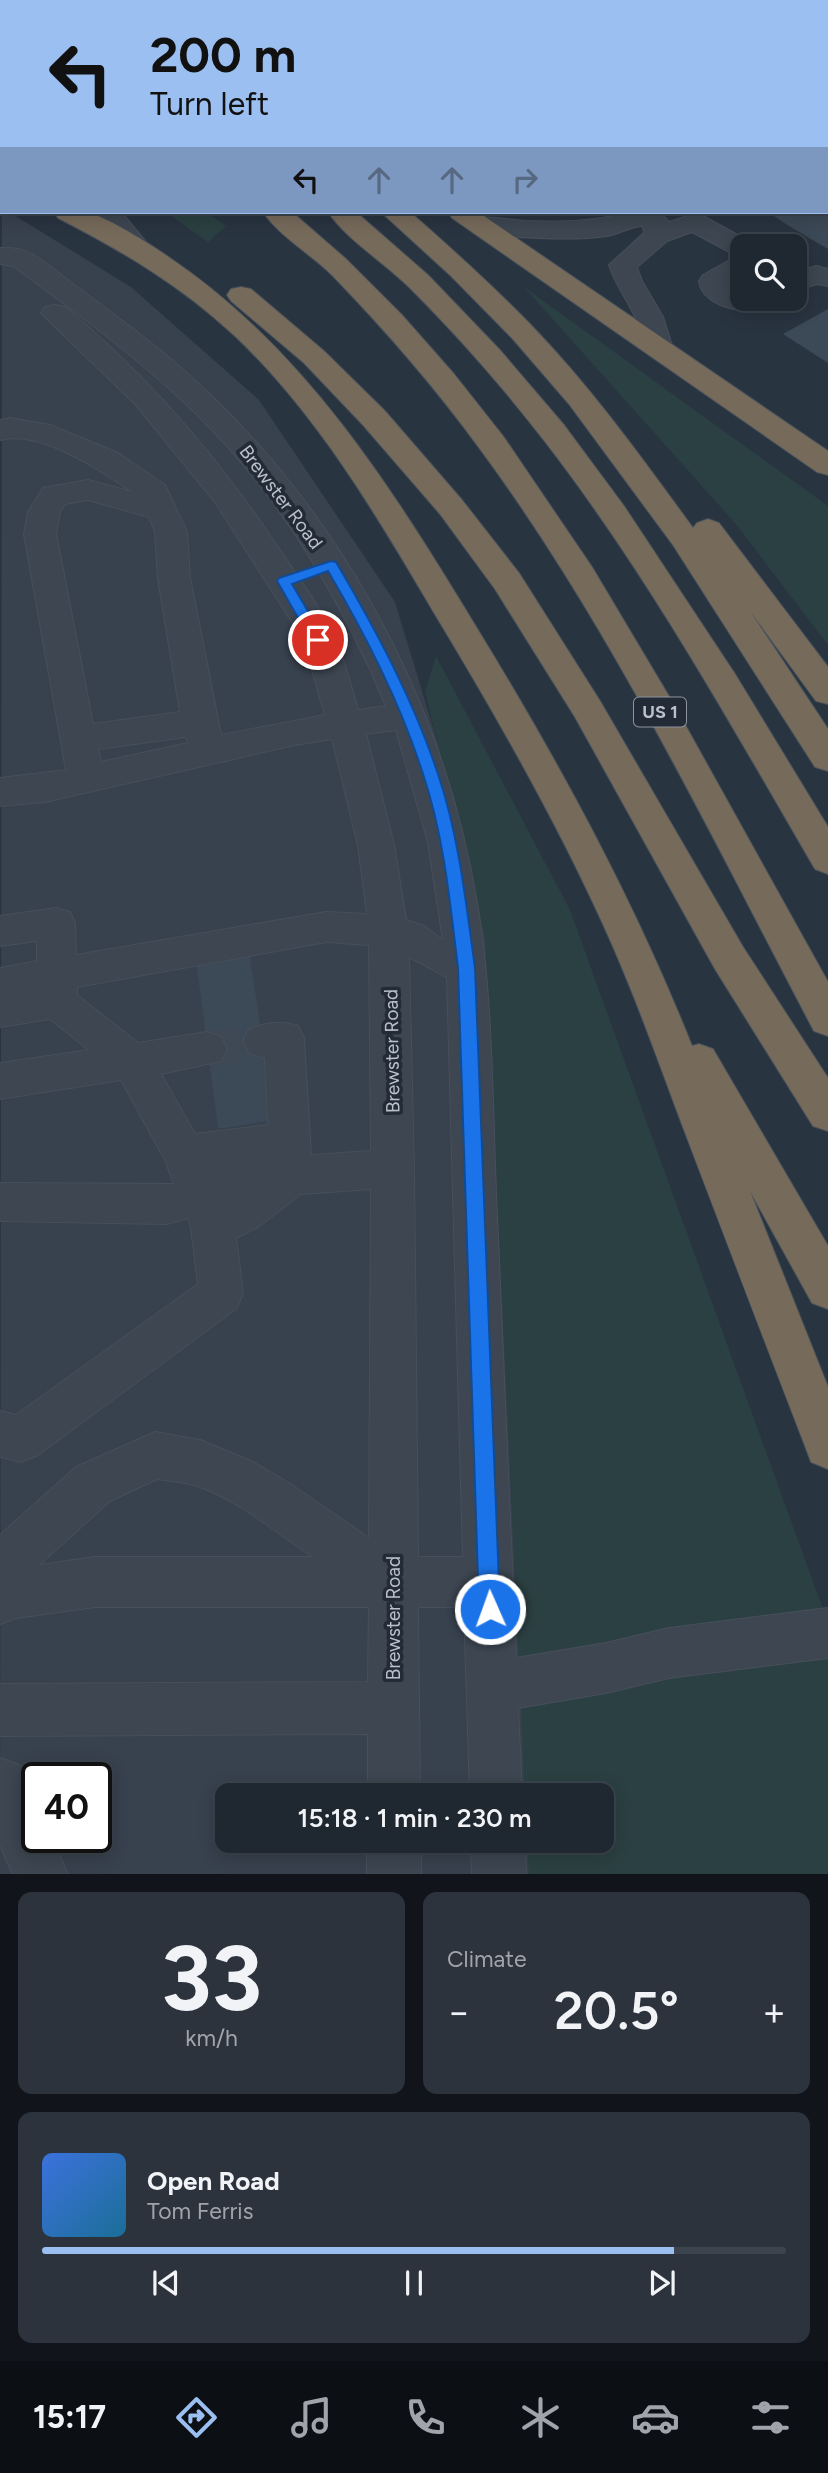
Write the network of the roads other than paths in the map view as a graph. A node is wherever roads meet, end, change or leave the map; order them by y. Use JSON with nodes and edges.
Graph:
{"nodes":[{"id":1,"x":71,"y":214,"type":"edge"},
{"id":2,"x":109,"y":214,"type":"edge"},
{"id":3,"x":278,"y":214,"type":"edge"},
{"id":4,"x":343,"y":214,"type":"edge"},
{"id":5,"x":396,"y":214,"type":"edge"},
{"id":6,"x":471,"y":218,"type":"edge"},
{"id":7,"x":649,"y":221,"type":"edge"},
{"id":8,"x":730,"y":242,"type":"edge"},
{"id":9,"x":137,"y":248,"type":"junction"},
{"id":10,"x":0,"y":256,"type":"edge"},
{"id":11,"x":730,"y":269,"type":"edge"},
{"id":12,"x":0,"y":271,"type":"edge"},
{"id":13,"x":807,"y":278,"type":"edge"},
{"id":14,"x":828,"y":278,"type":"edge"},
{"id":15,"x":730,"y":296,"type":"edge"},
{"id":16,"x":666,"y":354,"type":"junction"},
{"id":17,"x":565,"y":380,"type":"junction"},
{"id":18,"x":0,"y":430,"type":"edge"},
{"id":19,"x":828,"y":465,"type":"edge"},
{"id":20,"x":208,"y":471,"type":"junction"},
{"id":21,"x":828,"y":483,"type":"edge"},
{"id":22,"x":158,"y":501,"type":"junction"},
{"id":23,"x":331,"y":565,"type":"junction"},
{"id":24,"x":284,"y":581,"type":"junction"},
{"id":25,"x":828,"y":692,"type":"edge"},
{"id":26,"x":409,"y":715,"type":"junction"},
{"id":27,"x":345,"y":726,"type":"junction"},
{"id":28,"x":204,"y":736,"type":"junction"},
{"id":29,"x":79,"y":739,"type":"junction"},
{"id":30,"x":828,"y":758,"type":"edge"},
{"id":31,"x":86,"y":779,"type":"junction"},
{"id":32,"x":0,"y":792,"type":"edge"},
{"id":33,"x":828,"y":859,"type":"edge"},
{"id":34,"x":622,"y":925,"type":"junction"},
{"id":35,"x":0,"y":931,"type":"edge"},
{"id":36,"x":387,"y":931,"type":"junction"},
{"id":37,"x":467,"y":968,"type":"junction"},
{"id":38,"x":0,"y":984,"type":"edge"},
{"id":39,"x":57,"y":988,"type":"junction"},
{"id":40,"x":0,"y":1010,"type":"edge"},
{"id":41,"x":828,"y":1019,"type":"edge"},
{"id":42,"x":263,"y":1041,"type":"tunnel mouth"},
{"id":43,"x":207,"y":1048,"type":"tunnel mouth"},
{"id":44,"x":132,"y":1061,"type":"junction"},
{"id":45,"x":0,"y":1081,"type":"edge"},
{"id":46,"x":828,"y":1114,"type":"edge"},
{"id":47,"x":184,"y":1154,"type":"junction"},
{"id":48,"x":290,"y":1158,"type":"junction"},
{"id":49,"x":393,"y":1169,"type":"junction"},
{"id":50,"x":0,"y":1202,"type":"edge"},
{"id":51,"x":206,"y":1212,"type":"junction"},
{"id":52,"x":828,"y":1288,"type":"edge"},
{"id":53,"x":0,"y":1434,"type":"edge"},
{"id":54,"x":828,"y":1446,"type":"edge"},
{"id":55,"x":0,"y":1567,"type":"edge"},
{"id":56,"x":489,"y":1583,"type":"junction"},
{"id":57,"x":393,"y":1584,"type":"junction"},
{"id":58,"x":0,"y":1599,"type":"edge"},
{"id":59,"x":828,"y":1633,"type":"edge"},
{"id":60,"x":493,"y":1687,"type":"junction"},
{"id":61,"x":394,"y":1708,"type":"junction"},
{"id":62,"x":0,"y":1710,"type":"edge"},
{"id":63,"x":394,"y":1783,"type":"edge"},
{"id":64,"x":496,"y":1783,"type":"edge"},
{"id":65,"x":0,"y":1784,"type":"edge"},
{"id":66,"x":394,"y":1853,"type":"edge"},
{"id":67,"x":498,"y":1853,"type":"edge"},
{"id":68,"x":41,"y":1874,"type":"edge"},
{"id":69,"x":394,"y":1874,"type":"edge"},
{"id":70,"x":499,"y":1874,"type":"edge"}],
"edges":[{"from":1,"to":9,"type":"highway"},
{"from":2,"to":9,"type":"street"},
{"from":3,"to":41,"type":"highway","number":"US 1"},
{"from":4,"to":33,"type":"highway"},
{"from":5,"to":17,"type":"highway"},
{"from":6,"to":7,"type":"street"},
{"from":6,"to":16,"type":"highway"},
{"from":7,"to":8,"type":"street"},
{"from":7,"to":16,"type":"street"},
{"from":9,"to":34,"type":"highway"},
{"from":9,"to":46,"type":"highway"},
{"from":10,"to":23,"type":"street","name":"Brewster Road"},
{"from":11,"to":15,"type":"street"},
{"from":12,"to":20,"type":"street","name":"Brewster Road"},
{"from":13,"to":14,"type":"street"},
{"from":16,"to":19,"type":"highway"},
{"from":16,"to":21,"type":"highway"},
{"from":17,"to":25,"type":"highway"},
{"from":17,"to":30,"type":"highway"},
{"from":18,"to":22,"type":"street"},
{"from":20,"to":22,"type":"street"},
{"from":20,"to":24,"type":"street","name":"Brewster Road"},
{"from":22,"to":28,"type":"street"},
{"from":22,"to":29,"type":"street"},
{"from":23,"to":24,"type":"street"},
{"from":23,"to":26,"type":"street","name":"Brewster Road"},
{"from":24,"to":27,"type":"street","name":"Brewster Road"},
{"from":26,"to":27,"type":"street"},
{"from":26,"to":37,"type":"street","name":"Brewster Road"},
{"from":27,"to":28,"type":"street"},
{"from":27,"to":36,"type":"street","name":"Brewster Road"},
{"from":28,"to":29,"type":"street"},
{"from":28,"to":31,"type":"street"},
{"from":29,"to":31,"type":"street"},
{"from":31,"to":32,"type":"street"},
{"from":34,"to":52,"type":"highway"},
{"from":34,"to":54,"type":"highway"},
{"from":35,"to":39,"type":"street"},
{"from":36,"to":37,"type":"street"},
{"from":36,"to":39,"type":"street"},
{"from":36,"to":49,"type":"street","name":"Brewster Road"},
{"from":37,"to":56,"type":"street","name":"Brewster Road"},
{"from":38,"to":39,"type":"street"},
{"from":39,"to":40,"type":"street"},
{"from":39,"to":44,"type":"street"},
{"from":42,"to":48,"type":"street"},
{"from":43,"to":44,"type":"street"},
{"from":44,"to":45,"type":"street"},
{"from":44,"to":47,"type":"street"},
{"from":47,"to":48,"type":"street"},
{"from":47,"to":51,"type":"street"},
{"from":48,"to":49,"type":"street"},
{"from":48,"to":51,"type":"street"},
{"from":49,"to":57,"type":"street","name":"Brewster Road"},
{"from":50,"to":51,"type":"street"},
{"from":51,"to":53,"type":"street"},
{"from":55,"to":57,"type":"street"},
{"from":56,"to":57,"type":"street"},
{"from":56,"to":60,"type":"street","name":"Brewster Road"},
{"from":57,"to":58,"type":"street"},
{"from":57,"to":61,"type":"street","name":"Brewster Road"},
{"from":59,"to":60,"type":"street"},
{"from":60,"to":64,"type":"street","name":"Brewster Road"},
{"from":61,"to":62,"type":"street"},
{"from":61,"to":63,"type":"street","name":"Brewster Road"},
{"from":65,"to":68,"type":"street"},
{"from":66,"to":69,"type":"street"},
{"from":67,"to":70,"type":"street"}]}
